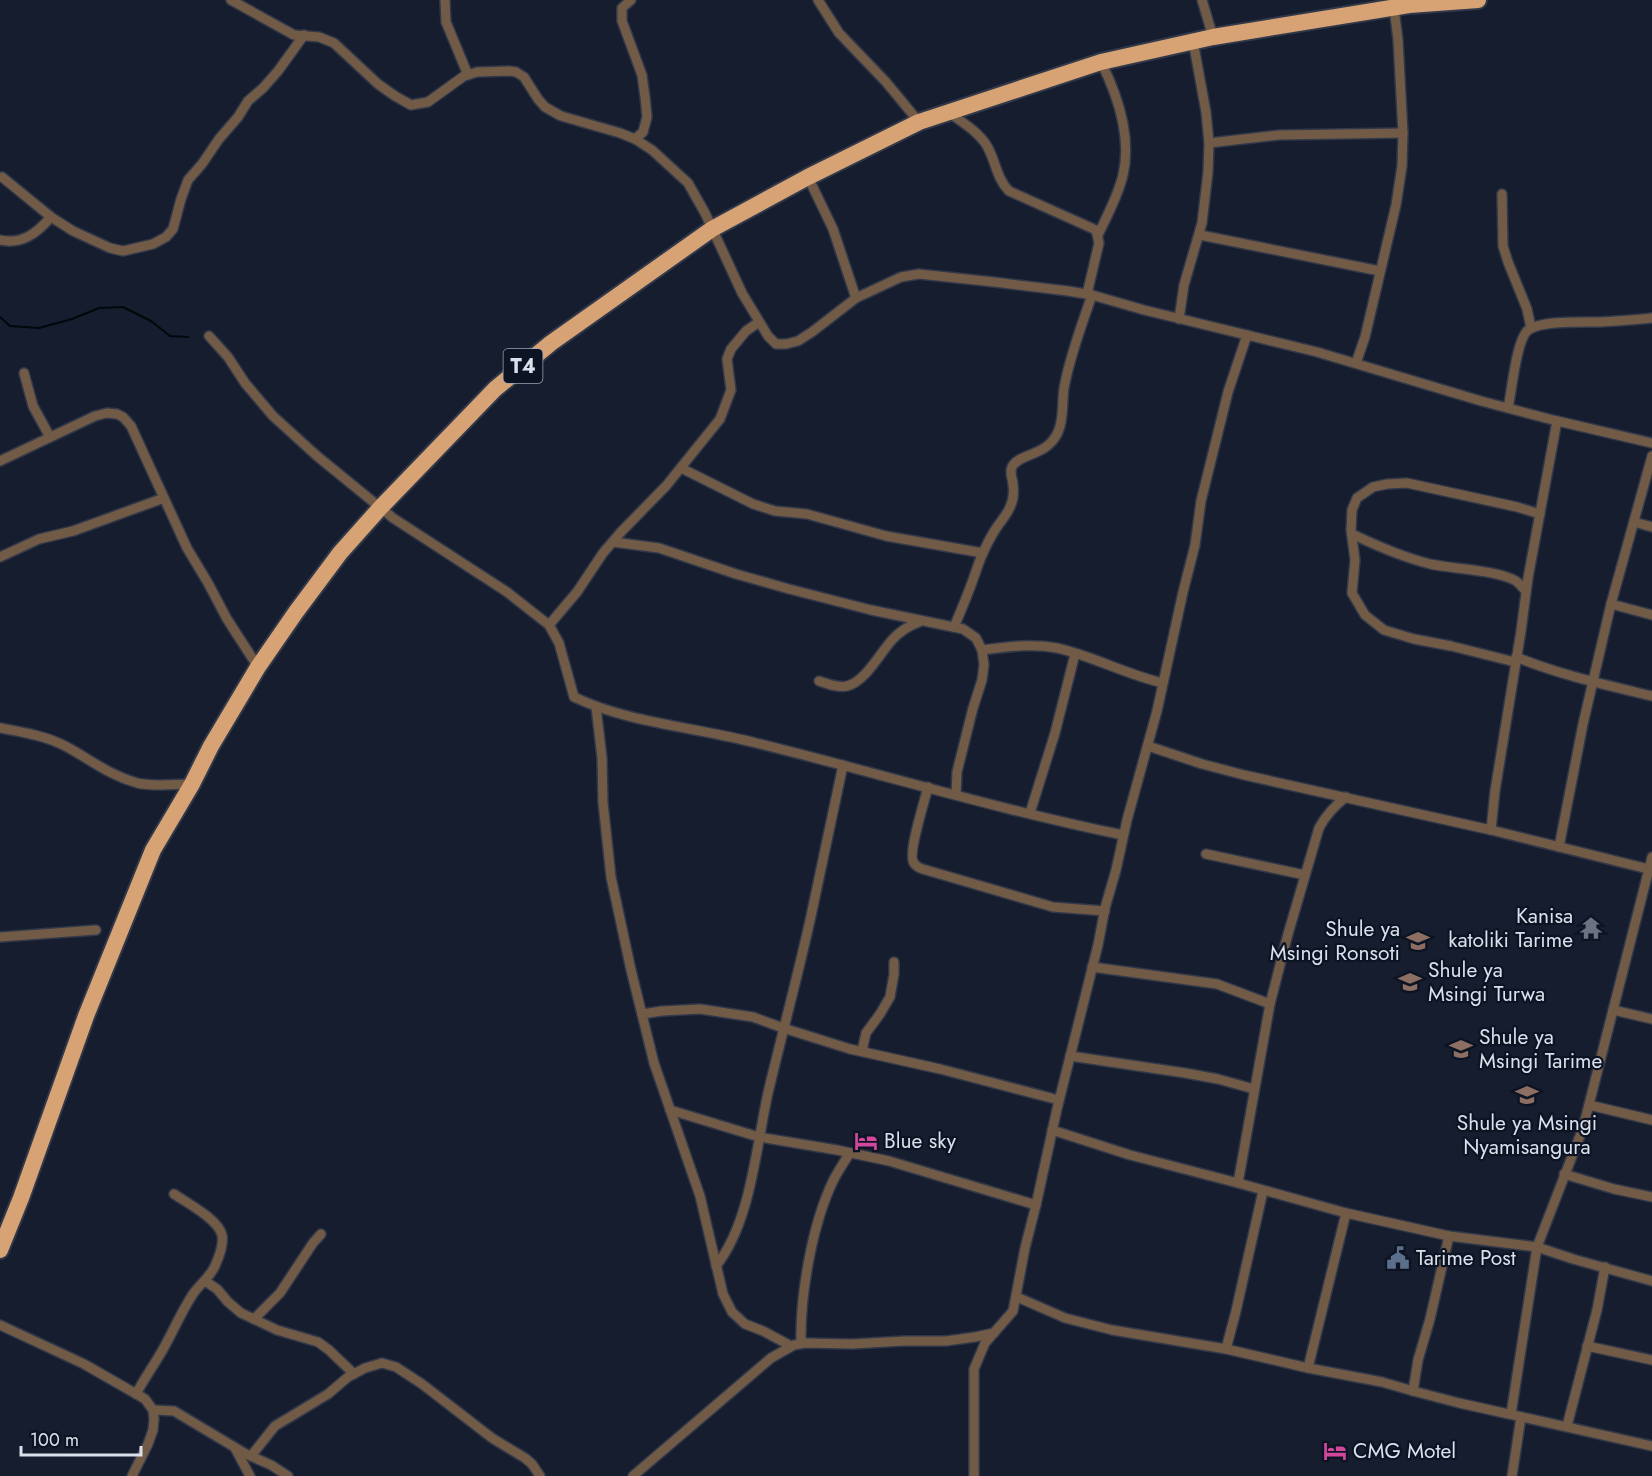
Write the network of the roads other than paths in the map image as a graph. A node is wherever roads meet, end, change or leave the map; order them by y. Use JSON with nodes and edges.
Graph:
{"nodes":[{"id":1,"x":231,"y":0,"type":"edge"},
{"id":2,"x":445,"y":0,"type":"edge"},
{"id":3,"x":631,"y":0,"type":"edge"},
{"id":4,"x":818,"y":0,"type":"edge"},
{"id":5,"x":1202,"y":0,"type":"edge"},
{"id":6,"x":1478,"y":0,"type":"edge"},
{"id":7,"x":1404,"y":4,"type":"edge"},
{"id":8,"x":304,"y":36,"type":"junction"},
{"id":9,"x":1213,"y":37,"type":"junction"},
{"id":10,"x":1193,"y":41,"type":"junction"},
{"id":11,"x":1101,"y":62,"type":"junction"},
{"id":12,"x":468,"y":75,"type":"junction"},
{"id":13,"x":948,"y":112,"type":"junction"},
{"id":14,"x":919,"y":122,"type":"junction"},
{"id":15,"x":1403,"y":133,"type":"junction"},
{"id":16,"x":635,"y":140,"type":"junction"},
{"id":17,"x":1209,"y":144,"type":"junction"},
{"id":18,"x":2,"y":177,"type":"dead end"},
{"id":19,"x":808,"y":177,"type":"junction"},
{"id":20,"x":1502,"y":194,"type":"dead end"},
{"id":21,"x":51,"y":217,"type":"junction"},
{"id":22,"x":712,"y":229,"type":"junction"},
{"id":23,"x":1098,"y":235,"type":"junction"},
{"id":24,"x":1200,"y":235,"type":"junction"},
{"id":25,"x":0,"y":240,"type":"edge"},
{"id":26,"x":1380,"y":271,"type":"junction"},
{"id":27,"x":1090,"y":295,"type":"junction"},
{"id":28,"x":856,"y":298,"type":"junction"},
{"id":29,"x":1652,"y":318,"type":"edge"},
{"id":30,"x":1179,"y":319,"type":"junction"},
{"id":31,"x":759,"y":322,"type":"junction"},
{"id":32,"x":1532,"y":328,"type":"junction"},
{"id":33,"x":1247,"y":335,"type":"junction"},
{"id":34,"x":209,"y":336,"type":"dead end"},
{"id":35,"x":1356,"y":363,"type":"junction"},
{"id":36,"x":24,"y":373,"type":"dead end"},
{"id":37,"x":1508,"y":408,"type":"junction"},
{"id":38,"x":1557,"y":421,"type":"junction"},
{"id":39,"x":50,"y":437,"type":"junction"},
{"id":40,"x":1652,"y":443,"type":"edge"},
{"id":41,"x":1652,"y":456,"type":"edge"},
{"id":42,"x":0,"y":461,"type":"edge"},
{"id":43,"x":681,"y":468,"type":"junction"},
{"id":44,"x":164,"y":498,"type":"junction"},
{"id":45,"x":381,"y":507,"type":"junction"},
{"id":46,"x":1540,"y":514,"type":"junction"},
{"id":47,"x":1634,"y":522,"type":"junction"},
{"id":48,"x":1652,"y":527,"type":"edge"},
{"id":49,"x":1352,"y":534,"type":"junction"},
{"id":50,"x":613,"y":542,"type":"junction"},
{"id":51,"x":983,"y":553,"type":"junction"},
{"id":52,"x":0,"y":557,"type":"edge"},
{"id":53,"x":1526,"y":591,"type":"junction"},
{"id":54,"x":1611,"y":604,"type":"junction"},
{"id":55,"x":1652,"y":615,"type":"edge"},
{"id":56,"x":921,"y":622,"type":"junction"},
{"id":57,"x":549,"y":625,"type":"junction"},
{"id":58,"x":954,"y":627,"type":"junction"},
{"id":59,"x":982,"y":650,"type":"junction"},
{"id":60,"x":1075,"y":654,"type":"junction"},
{"id":61,"x":1516,"y":659,"type":"junction"},
{"id":62,"x":258,"y":667,"type":"junction"},
{"id":63,"x":819,"y":681,"type":"dead end"},
{"id":64,"x":1593,"y":682,"type":"junction"},
{"id":65,"x":1163,"y":684,"type":"junction"},
{"id":66,"x":1652,"y":696,"type":"edge"},
{"id":67,"x":596,"y":707,"type":"junction"},
{"id":68,"x":0,"y":728,"type":"edge"},
{"id":69,"x":1148,"y":746,"type":"junction"},
{"id":70,"x":843,"y":765,"type":"junction"},
{"id":71,"x":192,"y":784,"type":"junction"},
{"id":72,"x":928,"y":788,"type":"junction"},
{"id":73,"x":956,"y":795,"type":"junction"},
{"id":74,"x":1346,"y":797,"type":"junction"},
{"id":75,"x":1030,"y":813,"type":"junction"},
{"id":76,"x":1491,"y":830,"type":"junction"},
{"id":77,"x":1124,"y":835,"type":"junction"},
{"id":78,"x":1559,"y":847,"type":"junction"},
{"id":79,"x":1206,"y":854,"type":"dead end"},
{"id":80,"x":1652,"y":856,"type":"edge"},
{"id":81,"x":1650,"y":869,"type":"edge"},
{"id":82,"x":1305,"y":875,"type":"junction"},
{"id":83,"x":1105,"y":911,"type":"junction"},
{"id":84,"x":96,"y":930,"type":"dead end"},
{"id":85,"x":0,"y":937,"type":"edge"},
{"id":86,"x":894,"y":962,"type":"dead end"},
{"id":87,"x":1092,"y":968,"type":"junction"},
{"id":88,"x":1270,"y":1004,"type":"junction"},
{"id":89,"x":1613,"y":1010,"type":"junction"},
{"id":90,"x":642,"y":1014,"type":"junction"},
{"id":91,"x":1652,"y":1019,"type":"edge"},
{"id":92,"x":783,"y":1028,"type":"junction"},
{"id":93,"x":862,"y":1051,"type":"junction"},
{"id":94,"x":1070,"y":1056,"type":"junction"},
{"id":95,"x":1254,"y":1089,"type":"junction"},
{"id":96,"x":1059,"y":1100,"type":"junction"},
{"id":97,"x":1588,"y":1105,"type":"junction"},
{"id":98,"x":670,"y":1110,"type":"junction"},
{"id":99,"x":1652,"y":1120,"type":"edge"},
{"id":100,"x":1052,"y":1130,"type":"junction"},
{"id":101,"x":759,"y":1137,"type":"junction"},
{"id":102,"x":850,"y":1153,"type":"junction"},
{"id":103,"x":1564,"y":1174,"type":"junction"},
{"id":104,"x":1238,"y":1183,"type":"junction"},
{"id":105,"x":1263,"y":1191,"type":"junction"},
{"id":106,"x":174,"y":1194,"type":"dead end"},
{"id":107,"x":1652,"y":1197,"type":"edge"},
{"id":108,"x":1036,"y":1205,"type":"junction"},
{"id":109,"x":1346,"y":1213,"type":"junction"},
{"id":110,"x":321,"y":1234,"type":"dead end"},
{"id":111,"x":1449,"y":1236,"type":"junction"},
{"id":112,"x":1537,"y":1247,"type":"junction"},
{"id":113,"x":0,"y":1250,"type":"edge"},
{"id":114,"x":716,"y":1266,"type":"junction"},
{"id":115,"x":1605,"y":1267,"type":"junction"},
{"id":116,"x":205,"y":1281,"type":"junction"},
{"id":117,"x":1652,"y":1281,"type":"edge"},
{"id":118,"x":1017,"y":1297,"type":"junction"},
{"id":119,"x":254,"y":1319,"type":"junction"},
{"id":120,"x":0,"y":1325,"type":"edge"},
{"id":121,"x":994,"y":1333,"type":"junction"},
{"id":122,"x":796,"y":1345,"type":"junction"},
{"id":123,"x":1587,"y":1346,"type":"junction"},
{"id":124,"x":1226,"y":1349,"type":"junction"},
{"id":125,"x":1652,"y":1360,"type":"edge"},
{"id":126,"x":1308,"y":1368,"type":"junction"},
{"id":127,"x":354,"y":1374,"type":"junction"},
{"id":128,"x":1413,"y":1391,"type":"junction"},
{"id":129,"x":136,"y":1394,"type":"junction"},
{"id":130,"x":153,"y":1410,"type":"junction"},
{"id":131,"x":1511,"y":1414,"type":"junction"},
{"id":132,"x":1521,"y":1416,"type":"junction"},
{"id":133,"x":1567,"y":1426,"type":"junction"},
{"id":134,"x":1652,"y":1446,"type":"edge"},
{"id":135,"x":236,"y":1448,"type":"junction"},
{"id":136,"x":251,"y":1456,"type":"junction"},
{"id":137,"x":132,"y":1476,"type":"edge"},
{"id":138,"x":250,"y":1476,"type":"edge"},
{"id":139,"x":288,"y":1476,"type":"edge"},
{"id":140,"x":540,"y":1476,"type":"edge"},
{"id":141,"x":633,"y":1476,"type":"edge"},
{"id":142,"x":974,"y":1476,"type":"edge"},
{"id":143,"x":1512,"y":1476,"type":"edge"}],
"edges":[{"from":1,"to":8,"type":"street"},
{"from":2,"to":12,"type":"street"},
{"from":3,"to":16,"type":"street"},
{"from":4,"to":14,"type":"street"},
{"from":5,"to":9,"type":"street"},
{"from":6,"to":7,"type":"highway","number":"T4"},
{"from":7,"to":9,"type":"highway","number":"T4"},
{"from":7,"to":15,"type":"street"},
{"from":8,"to":12,"type":"street"},
{"from":8,"to":21,"type":"street"},
{"from":9,"to":10,"type":"highway","number":"T4"},
{"from":10,"to":11,"type":"highway","number":"T4"},
{"from":10,"to":17,"type":"street"},
{"from":11,"to":13,"type":"highway","number":"T4"},
{"from":11,"to":23,"type":"street"},
{"from":12,"to":16,"type":"street"},
{"from":13,"to":14,"type":"highway","number":"T4"},
{"from":13,"to":23,"type":"street"},
{"from":14,"to":19,"type":"highway","number":"T4"},
{"from":15,"to":17,"type":"street"},
{"from":15,"to":26,"type":"street"},
{"from":16,"to":22,"type":"street"},
{"from":17,"to":24,"type":"street"},
{"from":18,"to":21,"type":"street"},
{"from":19,"to":22,"type":"highway","number":"T4"},
{"from":19,"to":28,"type":"street"},
{"from":20,"to":32,"type":"street"},
{"from":21,"to":25,"type":"street"},
{"from":22,"to":31,"type":"street"},
{"from":22,"to":45,"type":"highway","number":"T4"},
{"from":23,"to":27,"type":"street"},
{"from":24,"to":26,"type":"street"},
{"from":24,"to":30,"type":"street"},
{"from":26,"to":35,"type":"street"},
{"from":27,"to":28,"type":"street"},
{"from":27,"to":30,"type":"street"},
{"from":27,"to":51,"type":"street"},
{"from":28,"to":31,"type":"street"},
{"from":29,"to":32,"type":"street"},
{"from":30,"to":33,"type":"street"},
{"from":31,"to":43,"type":"street"},
{"from":32,"to":37,"type":"street"},
{"from":33,"to":35,"type":"street"},
{"from":33,"to":65,"type":"street"},
{"from":34,"to":45,"type":"street"},
{"from":35,"to":37,"type":"street"},
{"from":36,"to":39,"type":"street"},
{"from":37,"to":38,"type":"street"},
{"from":38,"to":40,"type":"street"},
{"from":38,"to":46,"type":"street"},
{"from":39,"to":42,"type":"street"},
{"from":39,"to":44,"type":"street"},
{"from":41,"to":47,"type":"street"},
{"from":43,"to":50,"type":"street"},
{"from":43,"to":51,"type":"street"},
{"from":44,"to":52,"type":"street"},
{"from":44,"to":62,"type":"street"},
{"from":45,"to":57,"type":"street"},
{"from":45,"to":62,"type":"highway","number":"T4"},
{"from":46,"to":49,"type":"street"},
{"from":46,"to":53,"type":"street"},
{"from":47,"to":48,"type":"street"},
{"from":47,"to":54,"type":"street"},
{"from":49,"to":53,"type":"street"},
{"from":49,"to":61,"type":"street"},
{"from":50,"to":56,"type":"street"},
{"from":50,"to":57,"type":"street"},
{"from":51,"to":58,"type":"street"},
{"from":53,"to":61,"type":"street"},
{"from":54,"to":55,"type":"street"},
{"from":54,"to":64,"type":"street"},
{"from":56,"to":58,"type":"street"},
{"from":56,"to":63,"type":"street"},
{"from":57,"to":67,"type":"street"},
{"from":58,"to":59,"type":"street"},
{"from":59,"to":60,"type":"street"},
{"from":59,"to":73,"type":"street"},
{"from":60,"to":65,"type":"street"},
{"from":60,"to":75,"type":"street"},
{"from":61,"to":64,"type":"street"},
{"from":61,"to":76,"type":"street"},
{"from":62,"to":71,"type":"highway","number":"T4"},
{"from":64,"to":66,"type":"street"},
{"from":64,"to":78,"type":"street"},
{"from":65,"to":69,"type":"street"},
{"from":67,"to":70,"type":"street"},
{"from":67,"to":90,"type":"street"},
{"from":68,"to":71,"type":"street"},
{"from":69,"to":74,"type":"street"},
{"from":69,"to":77,"type":"street"},
{"from":70,"to":72,"type":"street"},
{"from":70,"to":92,"type":"street"},
{"from":71,"to":113,"type":"highway","number":"T4"},
{"from":72,"to":73,"type":"street"},
{"from":72,"to":83,"type":"street"},
{"from":73,"to":75,"type":"street"},
{"from":74,"to":76,"type":"street"},
{"from":74,"to":82,"type":"street"},
{"from":75,"to":77,"type":"street"},
{"from":76,"to":78,"type":"street"},
{"from":77,"to":83,"type":"street"},
{"from":78,"to":81,"type":"street"},
{"from":79,"to":82,"type":"street"},
{"from":80,"to":81,"type":"street"},
{"from":81,"to":89,"type":"street"},
{"from":82,"to":88,"type":"street"},
{"from":83,"to":87,"type":"street"},
{"from":84,"to":85,"type":"street"},
{"from":86,"to":93,"type":"street"},
{"from":87,"to":88,"type":"street"},
{"from":87,"to":94,"type":"street"},
{"from":88,"to":95,"type":"street"},
{"from":89,"to":91,"type":"street"},
{"from":89,"to":97,"type":"street"},
{"from":90,"to":92,"type":"street"},
{"from":90,"to":98,"type":"street"},
{"from":92,"to":93,"type":"street"},
{"from":92,"to":101,"type":"street"},
{"from":93,"to":96,"type":"street"},
{"from":94,"to":95,"type":"street"},
{"from":94,"to":96,"type":"street"},
{"from":95,"to":104,"type":"street"},
{"from":96,"to":100,"type":"street"},
{"from":97,"to":99,"type":"street"},
{"from":97,"to":103,"type":"street"},
{"from":98,"to":101,"type":"street"},
{"from":98,"to":114,"type":"street"},
{"from":100,"to":104,"type":"street"},
{"from":100,"to":108,"type":"street"},
{"from":101,"to":102,"type":"street"},
{"from":101,"to":114,"type":"street"},
{"from":102,"to":108,"type":"street"},
{"from":102,"to":122,"type":"street"},
{"from":103,"to":107,"type":"street"},
{"from":103,"to":112,"type":"street"},
{"from":104,"to":105,"type":"street"},
{"from":105,"to":109,"type":"street"},
{"from":105,"to":124,"type":"street"},
{"from":106,"to":116,"type":"street"},
{"from":108,"to":118,"type":"street"},
{"from":109,"to":111,"type":"street"},
{"from":109,"to":126,"type":"street"},
{"from":110,"to":119,"type":"street"},
{"from":111,"to":112,"type":"street"},
{"from":111,"to":128,"type":"street"},
{"from":112,"to":115,"type":"street"},
{"from":112,"to":131,"type":"street"},
{"from":114,"to":122,"type":"street"},
{"from":115,"to":117,"type":"street"},
{"from":115,"to":123,"type":"street"},
{"from":116,"to":119,"type":"street"},
{"from":116,"to":129,"type":"street"},
{"from":118,"to":121,"type":"street"},
{"from":118,"to":124,"type":"street"},
{"from":119,"to":127,"type":"street"},
{"from":120,"to":129,"type":"street"},
{"from":121,"to":122,"type":"street"},
{"from":121,"to":142,"type":"street"},
{"from":122,"to":141,"type":"street"},
{"from":123,"to":125,"type":"street"},
{"from":123,"to":133,"type":"street"},
{"from":124,"to":126,"type":"street"},
{"from":126,"to":128,"type":"street"},
{"from":127,"to":136,"type":"street"},
{"from":127,"to":140,"type":"street"},
{"from":128,"to":131,"type":"street"},
{"from":129,"to":130,"type":"street"},
{"from":130,"to":135,"type":"street"},
{"from":130,"to":137,"type":"street"},
{"from":131,"to":132,"type":"street"},
{"from":132,"to":133,"type":"street"},
{"from":132,"to":143,"type":"street"},
{"from":133,"to":134,"type":"street"},
{"from":135,"to":136,"type":"street"},
{"from":135,"to":138,"type":"street"},
{"from":136,"to":139,"type":"street"}]}
